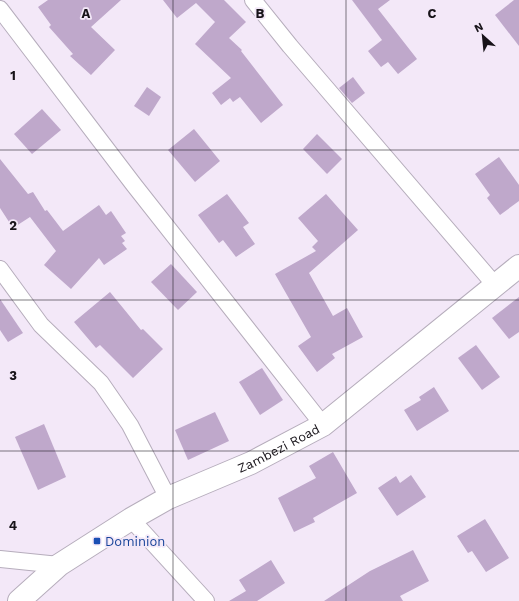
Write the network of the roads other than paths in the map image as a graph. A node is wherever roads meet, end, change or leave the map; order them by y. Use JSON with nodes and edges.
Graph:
{"nodes":[{"id":1,"x":253,"y":0,"type":"edge"},
{"id":2,"x":0,"y":9,"type":"edge"},
{"id":3,"x":519,"y":266,"type":"edge"},
{"id":4,"x":0,"y":269,"type":"edge"},
{"id":5,"x":495,"y":285,"type":"junction"},
{"id":6,"x":323,"y":425,"type":"junction"},
{"id":7,"x":168,"y":498,"type":"junction"},
{"id":8,"x":131,"y":519,"type":"junction"},
{"id":9,"x":0,"y":559,"type":"edge"},
{"id":10,"x":59,"y":565,"type":"junction"},
{"id":11,"x":19,"y":601,"type":"edge"},
{"id":12,"x":206,"y":601,"type":"edge"}],
"edges":[{"from":1,"to":5,"type":"street"},
{"from":2,"to":6,"type":"street"},
{"from":3,"to":5,"type":"street","name":"Zambezi Road"},
{"from":4,"to":7,"type":"street"},
{"from":5,"to":6,"type":"street","name":"Zambezi Road"},
{"from":6,"to":7,"type":"street","name":"Zambezi Road"},
{"from":7,"to":8,"type":"street","name":"Zambezi Road"},
{"from":8,"to":10,"type":"street","name":"Zambezi Road"},
{"from":8,"to":12,"type":"street"},
{"from":9,"to":10,"type":"street"},
{"from":10,"to":11,"type":"street","name":"Zambezi Road"}]}
